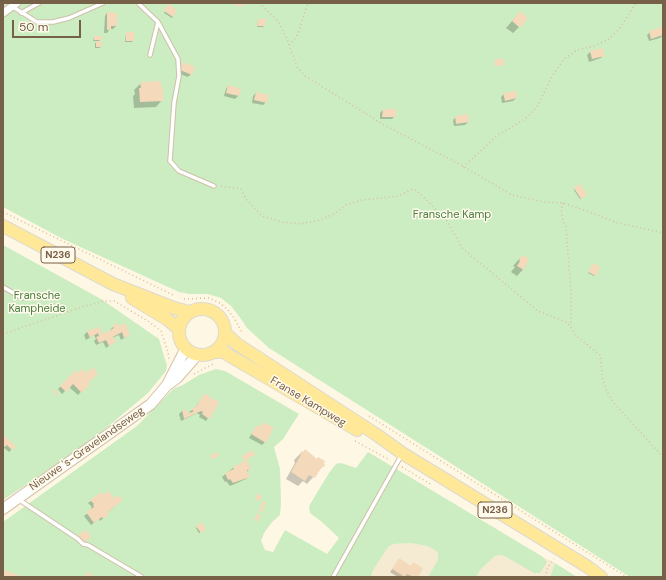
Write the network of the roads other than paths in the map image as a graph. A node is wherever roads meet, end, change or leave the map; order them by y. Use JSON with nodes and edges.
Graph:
{"nodes":[{"id":1,"x":39,"y":3,"type":"edge"},
{"id":2,"x":103,"y":3,"type":"edge"},
{"id":3,"x":138,"y":3,"type":"edge"},
{"id":4,"x":15,"y":5,"type":"edge"},
{"id":5,"x":3,"y":13,"type":"edge"},
{"id":6,"x":21,"y":13,"type":"junction"},
{"id":7,"x":158,"y":22,"type":"junction"},
{"id":8,"x":150,"y":55,"type":"dead end"},
{"id":9,"x":214,"y":186,"type":"road end"},
{"id":10,"x":3,"y":226,"type":"edge"},
{"id":11,"x":113,"y":284,"type":"junction"},
{"id":12,"x":3,"y":287,"type":"edge"},
{"id":13,"x":22,"y":298,"type":"dead end"},
{"id":14,"x":189,"y":312,"type":"junction"},
{"id":15,"x":179,"y":329,"type":"junction"},
{"id":16,"x":226,"y":334,"type":"junction"},
{"id":17,"x":186,"y":348,"type":"junction"},
{"id":18,"x":198,"y":354,"type":"junction"},
{"id":19,"x":215,"y":357,"type":"junction"},
{"id":20,"x":167,"y":385,"type":"junction"},
{"id":21,"x":400,"y":459,"type":"junction"},
{"id":22,"x":18,"y":499,"type":"junction"},
{"id":23,"x":3,"y":509,"type":"edge"},
{"id":24,"x":588,"y":567,"type":"junction"},
{"id":25,"x":142,"y":577,"type":"edge"},
{"id":26,"x":333,"y":577,"type":"edge"},
{"id":27,"x":601,"y":577,"type":"edge"},
{"id":28,"x":611,"y":577,"type":"edge"}],
"edges":[{"from":1,"to":6,"type":"lane"},
{"from":2,"to":6,"type":"lane"},
{"from":3,"to":7,"type":"lane"},
{"from":4,"to":5,"type":"street"},
{"from":4,"to":6,"type":"lane"},
{"from":7,"to":8,"type":"lane"},
{"from":7,"to":9,"type":"lane"},
{"from":10,"to":11,"type":"main road","number":"N236"},
{"from":11,"to":14,"type":"main road","number":"N236"},
{"from":11,"to":15,"type":"main road","number":"N236"},
{"from":12,"to":13,"type":"lane"},
{"from":14,"to":15,"type":"main road"},
{"from":14,"to":16,"type":"main road","number":"N236"},
{"from":15,"to":17,"type":"main road"},
{"from":16,"to":19,"type":"main road"},
{"from":16,"to":21,"type":"main road","name":"Franse Kampweg","number":"N236"},
{"from":17,"to":18,"type":"main road"},
{"from":17,"to":20,"type":"main road","name":"Nieuwe 's-Gravelandseweg"},
{"from":18,"to":19,"type":"main road","number":"N236"},
{"from":18,"to":20,"type":"main road","name":"Nieuwe 's-Gravelandseweg"},
{"from":19,"to":21,"type":"main road","name":"Franse Kampweg","number":"N236"},
{"from":20,"to":22,"type":"main road","name":"Nieuwe 's-Gravelandseweg"},
{"from":21,"to":24,"type":"main road","name":"Franse Kampweg","number":"N236"},
{"from":21,"to":26,"type":"lane"},
{"from":22,"to":23,"type":"main road","name":"Nieuwe 's-Gravelandseweg"},
{"from":22,"to":25,"type":"lane"},
{"from":24,"to":27,"type":"main road","name":"Franse Kampweg","number":"N236"},
{"from":24,"to":28,"type":"main road","name":"Franse Kampweg","number":"N236"}]}
